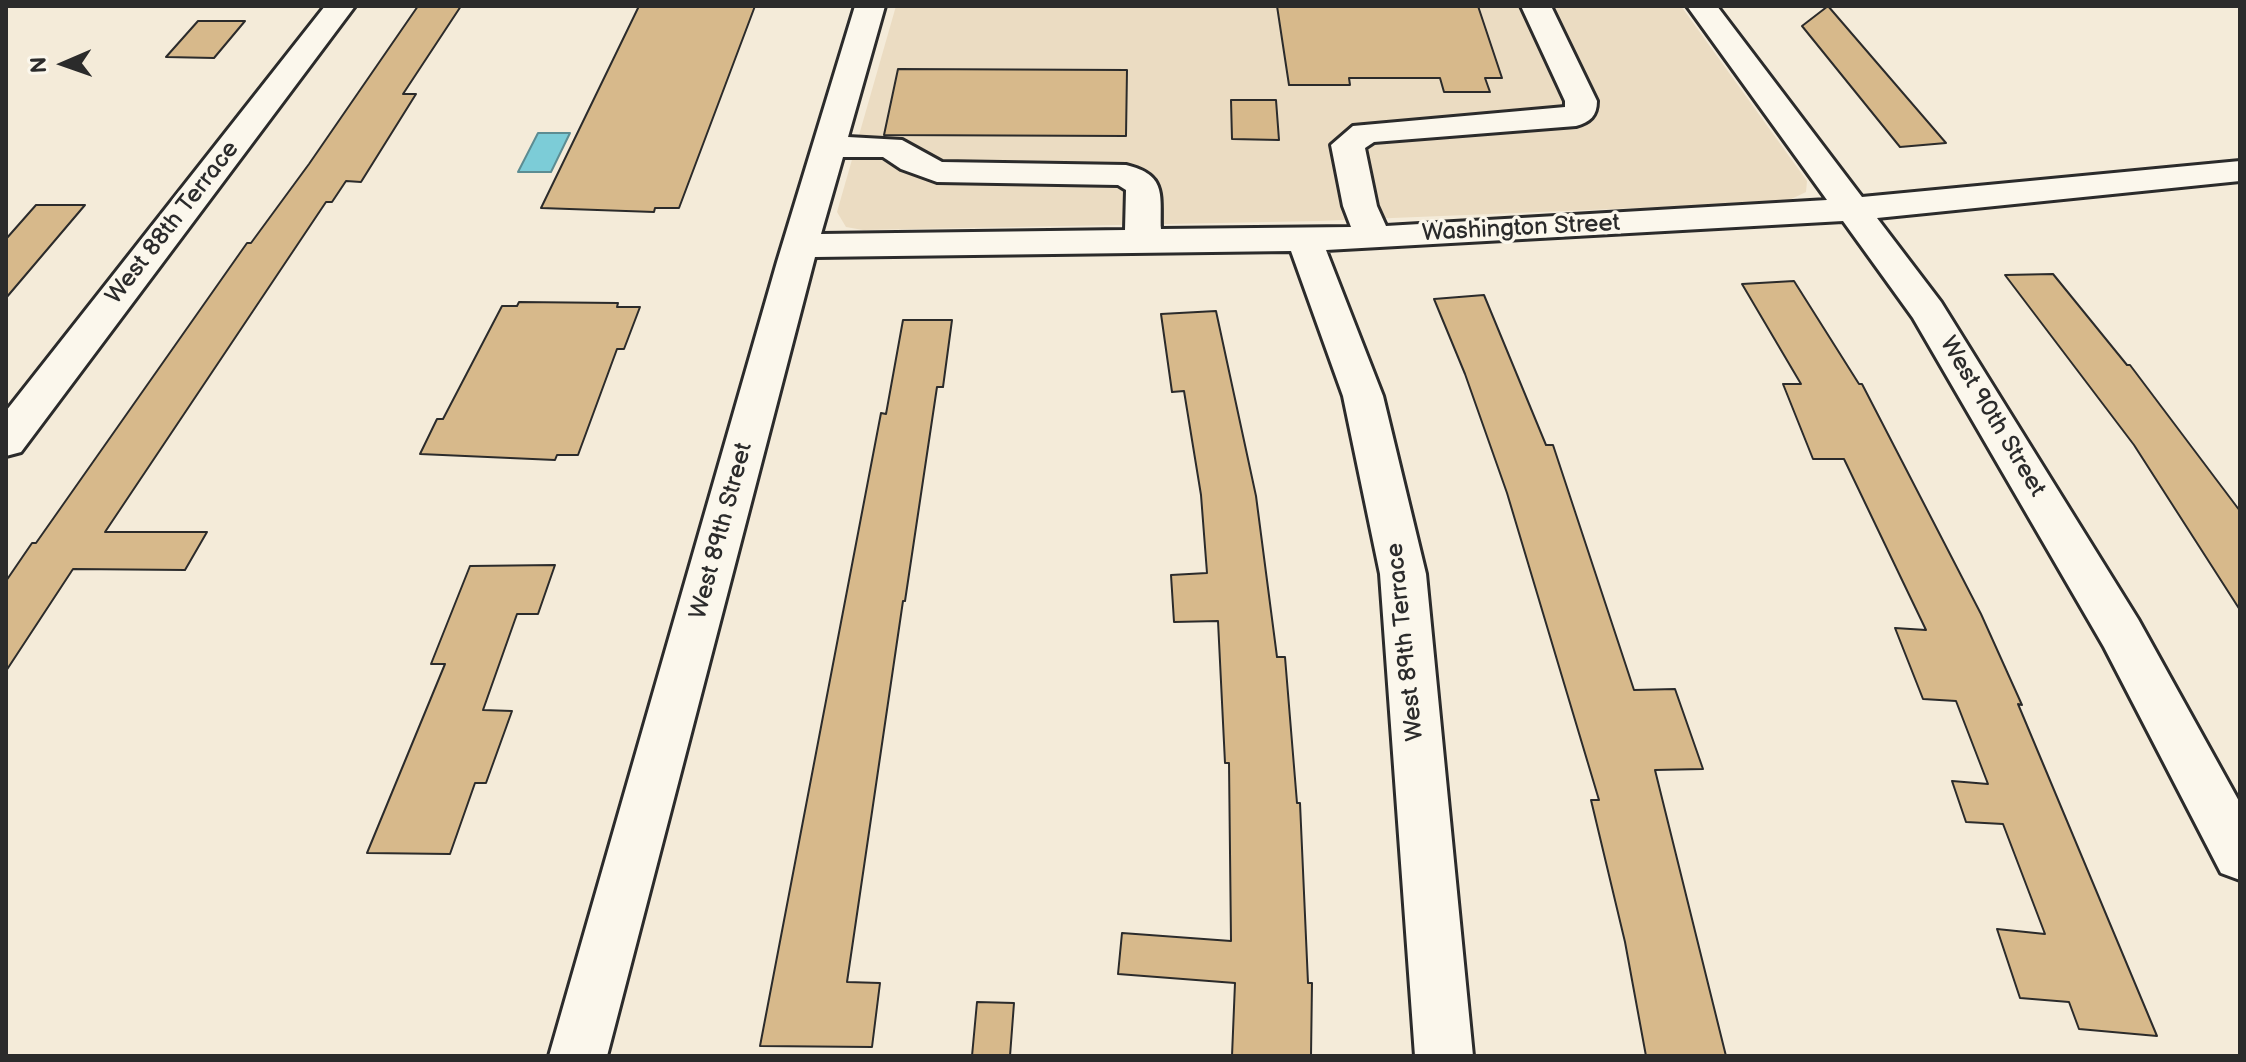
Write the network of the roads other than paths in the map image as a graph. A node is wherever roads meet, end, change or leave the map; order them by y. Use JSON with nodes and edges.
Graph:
{"nodes":[{"id":1,"x":340,"y":6,"type":"edge"},
{"id":2,"x":870,"y":6,"type":"edge"},
{"id":3,"x":1536,"y":6,"type":"edge"},
{"id":4,"x":1702,"y":6,"type":"edge"},
{"id":5,"x":829,"y":147,"type":"junction"},
{"id":6,"x":2240,"y":171,"type":"edge"},
{"id":7,"x":1854,"y":209,"type":"junction"},
{"id":8,"x":1374,"y":238,"type":"junction"},
{"id":9,"x":1305,"y":241,"type":"junction"},
{"id":10,"x":1143,"y":243,"type":"junction"},
{"id":11,"x":801,"y":246,"type":"junction"},
{"id":12,"x":6,"y":441,"type":"edge"},
{"id":13,"x":2240,"y":855,"type":"edge"},
{"id":14,"x":578,"y":1056,"type":"edge"},
{"id":15,"x":1444,"y":1056,"type":"edge"}],
"edges":[{"from":1,"to":12,"type":"street","name":"West 88th Terrace"},
{"from":2,"to":5,"type":"street","name":"West 89th Street"},
{"from":3,"to":8,"type":"street"},
{"from":4,"to":7,"type":"street","name":"West 90th Street"},
{"from":5,"to":10,"type":"street"},
{"from":5,"to":11,"type":"street","name":"West 89th Street"},
{"from":6,"to":7,"type":"street","name":"Washington Street"},
{"from":7,"to":8,"type":"street","name":"Washington Street"},
{"from":7,"to":13,"type":"street","name":"West 90th Street"},
{"from":8,"to":9,"type":"street","name":"Washington Street"},
{"from":9,"to":10,"type":"street","name":"Washington Street"},
{"from":9,"to":15,"type":"street","name":"West 89th Terrace"},
{"from":10,"to":11,"type":"street","name":"Washington Street"},
{"from":11,"to":14,"type":"street","name":"West 89th Street"}]}
